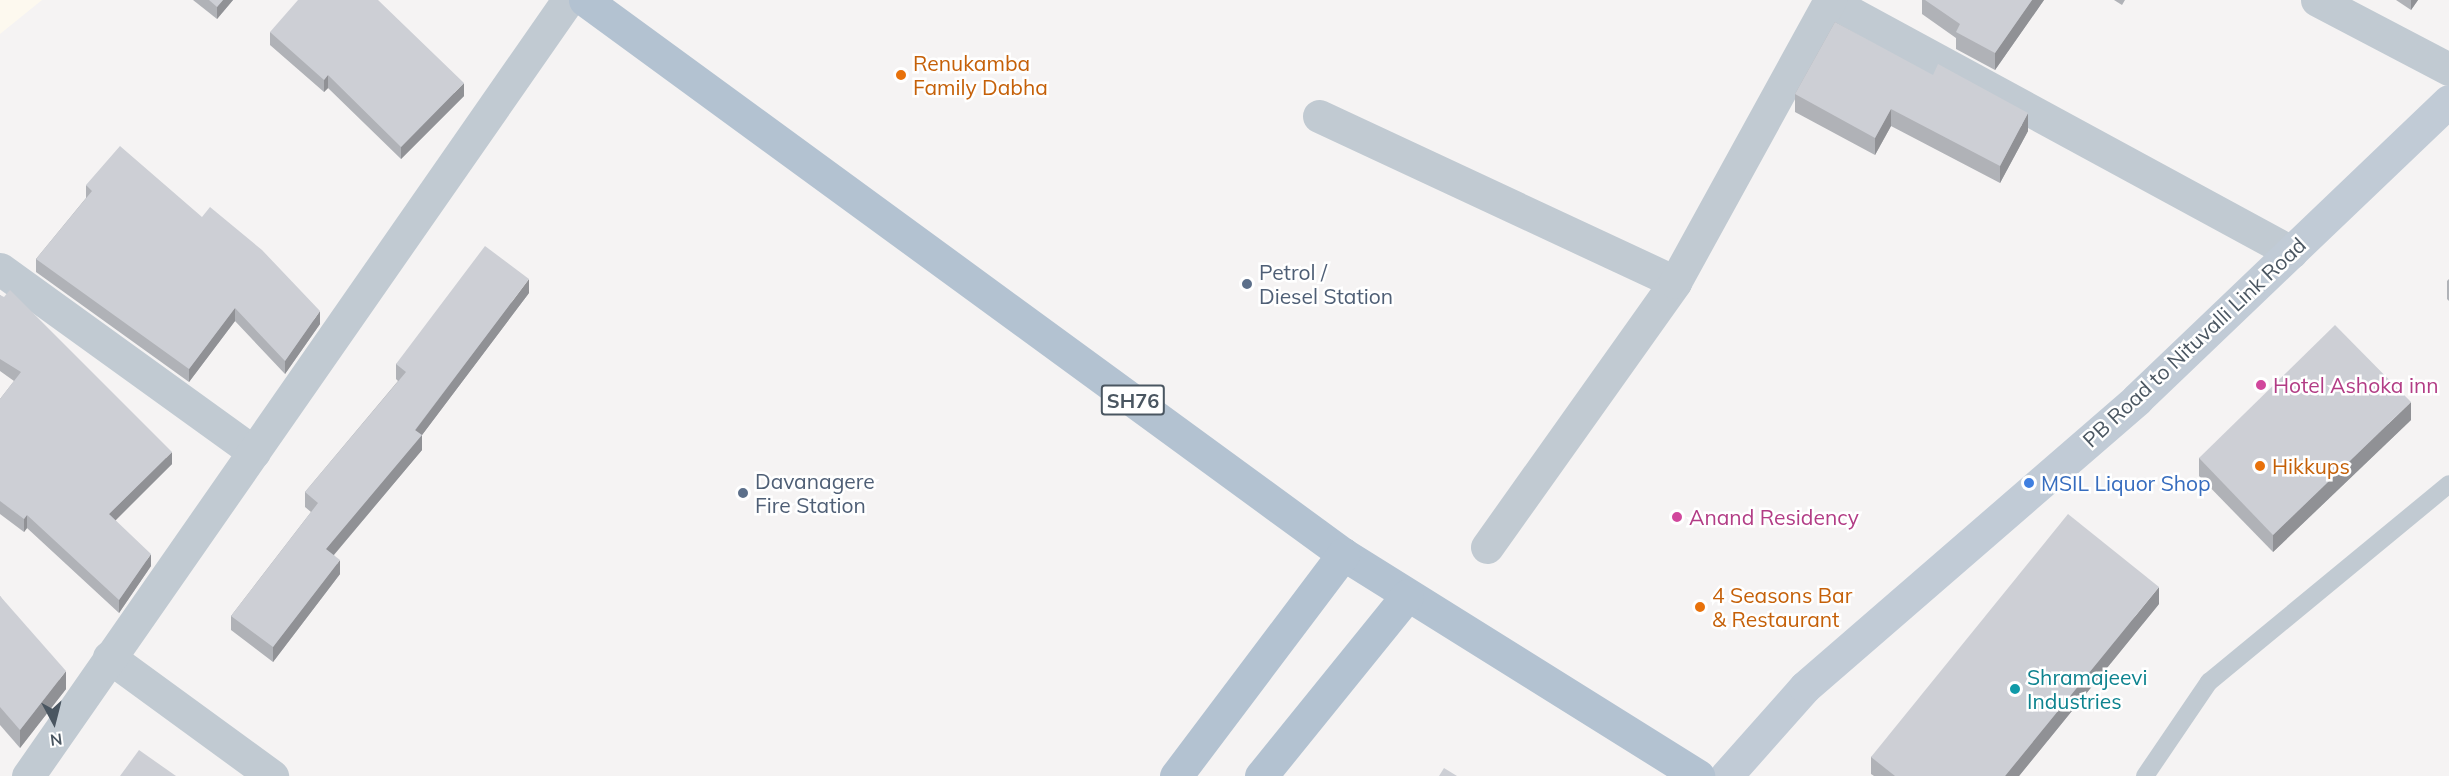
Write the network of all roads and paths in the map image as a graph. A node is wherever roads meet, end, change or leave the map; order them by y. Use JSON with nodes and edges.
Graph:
{"nodes":[{"id":1,"x":568,"y":0,"type":"edge"},
{"id":2,"x":585,"y":0,"type":"edge"},
{"id":3,"x":2317,"y":0,"type":"edge"},
{"id":4,"x":1829,"y":1,"type":"edge"},
{"id":5,"x":2449,"y":69,"type":"edge"},
{"id":6,"x":2449,"y":101,"type":"edge"},
{"id":7,"x":1319,"y":117,"type":"dead end"},
{"id":8,"x":2291,"y":252,"type":"junction"},
{"id":9,"x":0,"y":269,"type":"edge"},
{"id":10,"x":1675,"y":282,"type":"junction"},
{"id":11,"x":254,"y":452,"type":"junction"},
{"id":12,"x":2449,"y":484,"type":"edge"},
{"id":13,"x":1487,"y":547,"type":"dead end"},
{"id":14,"x":1343,"y":554,"type":"junction"},
{"id":15,"x":1407,"y":596,"type":"junction"},
{"id":16,"x":109,"y":657,"type":"junction"},
{"id":17,"x":28,"y":776,"type":"edge"},
{"id":18,"x":272,"y":776,"type":"edge"},
{"id":19,"x":1176,"y":776,"type":"edge"},
{"id":20,"x":1261,"y":776,"type":"edge"},
{"id":21,"x":1698,"y":776,"type":"edge"},
{"id":22,"x":1726,"y":776,"type":"edge"},
{"id":23,"x":2145,"y":776,"type":"edge"}],
"edges":[{"from":1,"to":11,"type":"street"},
{"from":2,"to":14,"type":"main road","number":"SH76"},
{"from":3,"to":5,"type":"street"},
{"from":4,"to":8,"type":"street"},
{"from":4,"to":10,"type":"street"},
{"from":6,"to":8,"type":"street","name":"PB Road to Nituvalli Link Road"},
{"from":7,"to":10,"type":"street"},
{"from":8,"to":22,"type":"street","name":"PB Road to Nituvalli Link Road"},
{"from":9,"to":11,"type":"street"},
{"from":10,"to":13,"type":"street"},
{"from":11,"to":16,"type":"street"},
{"from":12,"to":23,"type":"lane"},
{"from":14,"to":15,"type":"main road","number":"SH76"},
{"from":14,"to":19,"type":"main road"},
{"from":15,"to":20,"type":"main road"},
{"from":15,"to":21,"type":"main road","number":"SH76"},
{"from":16,"to":17,"type":"street"},
{"from":16,"to":18,"type":"street"}]}
